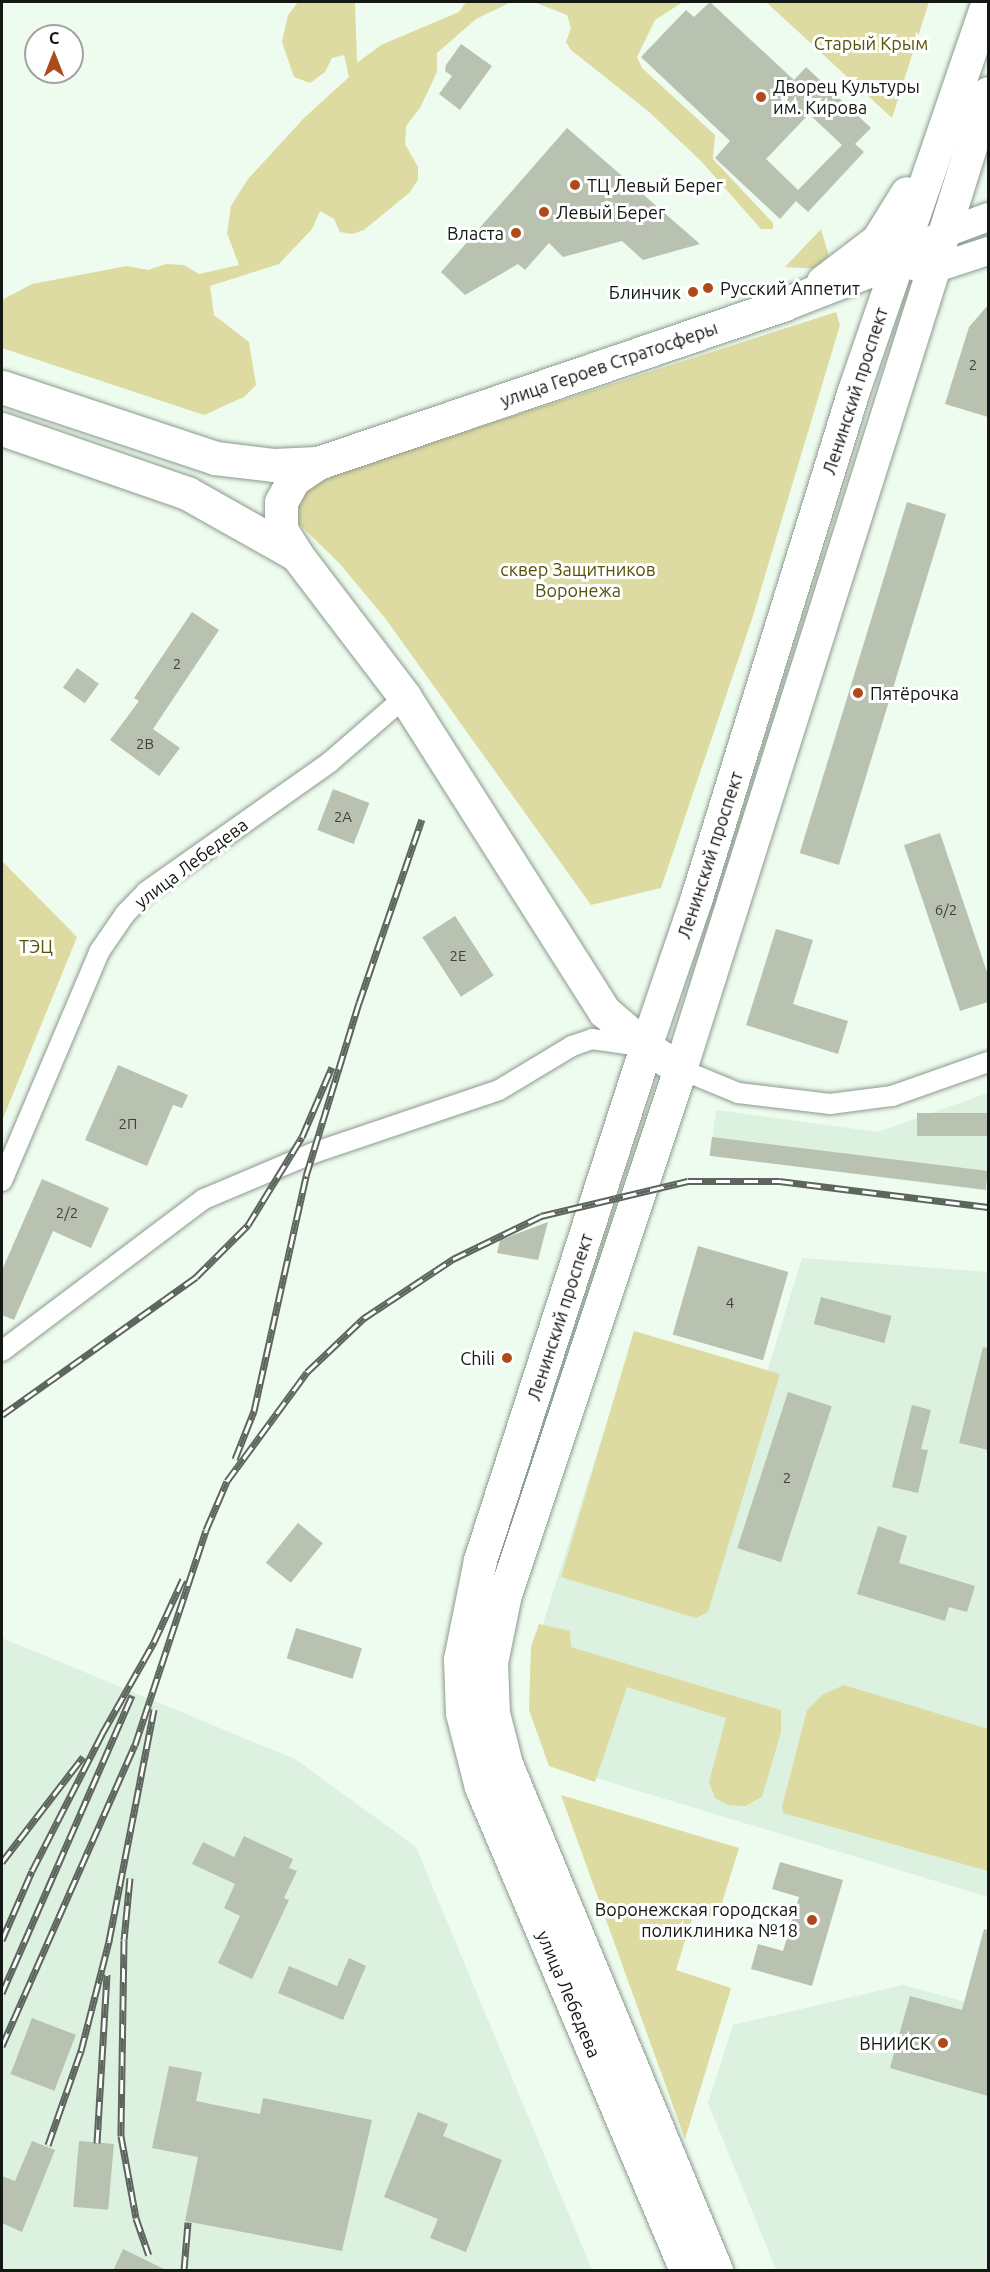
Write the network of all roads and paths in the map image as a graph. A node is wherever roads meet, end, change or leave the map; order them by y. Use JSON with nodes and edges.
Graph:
{"nodes":[{"id":1,"x":988,"y":2,"type":"edge"},
{"id":2,"x":977,"y":114,"type":"edge"},
{"id":3,"x":988,"y":217,"type":"edge"},
{"id":4,"x":943,"y":234,"type":"junction"},
{"id":5,"x":988,"y":251,"type":"edge"},
{"id":6,"x":899,"y":259,"type":"junction"},
{"id":7,"x":933,"y":269,"type":"junction"},
{"id":8,"x":798,"y":299,"type":"junction"},
{"id":9,"x":2,"y":387,"type":"edge"},
{"id":10,"x":2,"y":429,"type":"edge"},
{"id":11,"x":318,"y":464,"type":"junction"},
{"id":12,"x":297,"y":555,"type":"junction"},
{"id":13,"x":405,"y":697,"type":"junction"},
{"id":14,"x":646,"y":1047,"type":"junction"},
{"id":15,"x":988,"y":1062,"type":"edge"},
{"id":16,"x":680,"y":1069,"type":"junction"},
{"id":17,"x":2,"y":1181,"type":"edge"},
{"id":18,"x":2,"y":1351,"type":"edge"},
{"id":19,"x":478,"y":1713,"type":"junction"},
{"id":20,"x":686,"y":2271,"type":"edge"},
{"id":21,"x":716,"y":2271,"type":"edge"}],
"edges":[{"from":1,"to":2,"type":"main road","name":"Ленинский проспект"},
{"from":2,"to":4,"type":"main road","name":"Ленинский проспект"},
{"from":2,"to":6,"type":"main road","name":"Ленинский проспект"},
{"from":2,"to":8,"type":"main road"},
{"from":3,"to":4,"type":"main road","name":"улица Героев Стратосферы"},
{"from":4,"to":6,"type":"main road","name":"улица Героев Стратосферы"},
{"from":4,"to":7,"type":"main road","name":"Ленинский проспект"},
{"from":5,"to":7,"type":"main road"},
{"from":6,"to":7,"type":"highway"},
{"from":6,"to":8,"type":"highway","name":"улица Героев Стратосферы"},
{"from":6,"to":14,"type":"main road","name":"Ленинский проспект"},
{"from":7,"to":16,"type":"highway","name":"Ленинский проспект"},
{"from":8,"to":11,"type":"highway","name":"улица Героев Стратосферы"},
{"from":9,"to":11,"type":"highway"},
{"from":10,"to":12,"type":"highway"},
{"from":11,"to":12,"type":"highway"},
{"from":12,"to":13,"type":"highway"},
{"from":13,"to":14,"type":"highway"},
{"from":13,"to":17,"type":"street","name":"улица Лебедева"},
{"from":14,"to":16,"type":"highway"},
{"from":14,"to":18,"type":"street"},
{"from":14,"to":19,"type":"highway","name":"Ленинский проспект"},
{"from":15,"to":16,"type":"street"},
{"from":16,"to":19,"type":"highway","name":"Ленинский проспект"},
{"from":19,"to":20,"type":"highway","name":"улица Лебедева"},
{"from":19,"to":21,"type":"highway","name":"улица Лебедева"}]}
